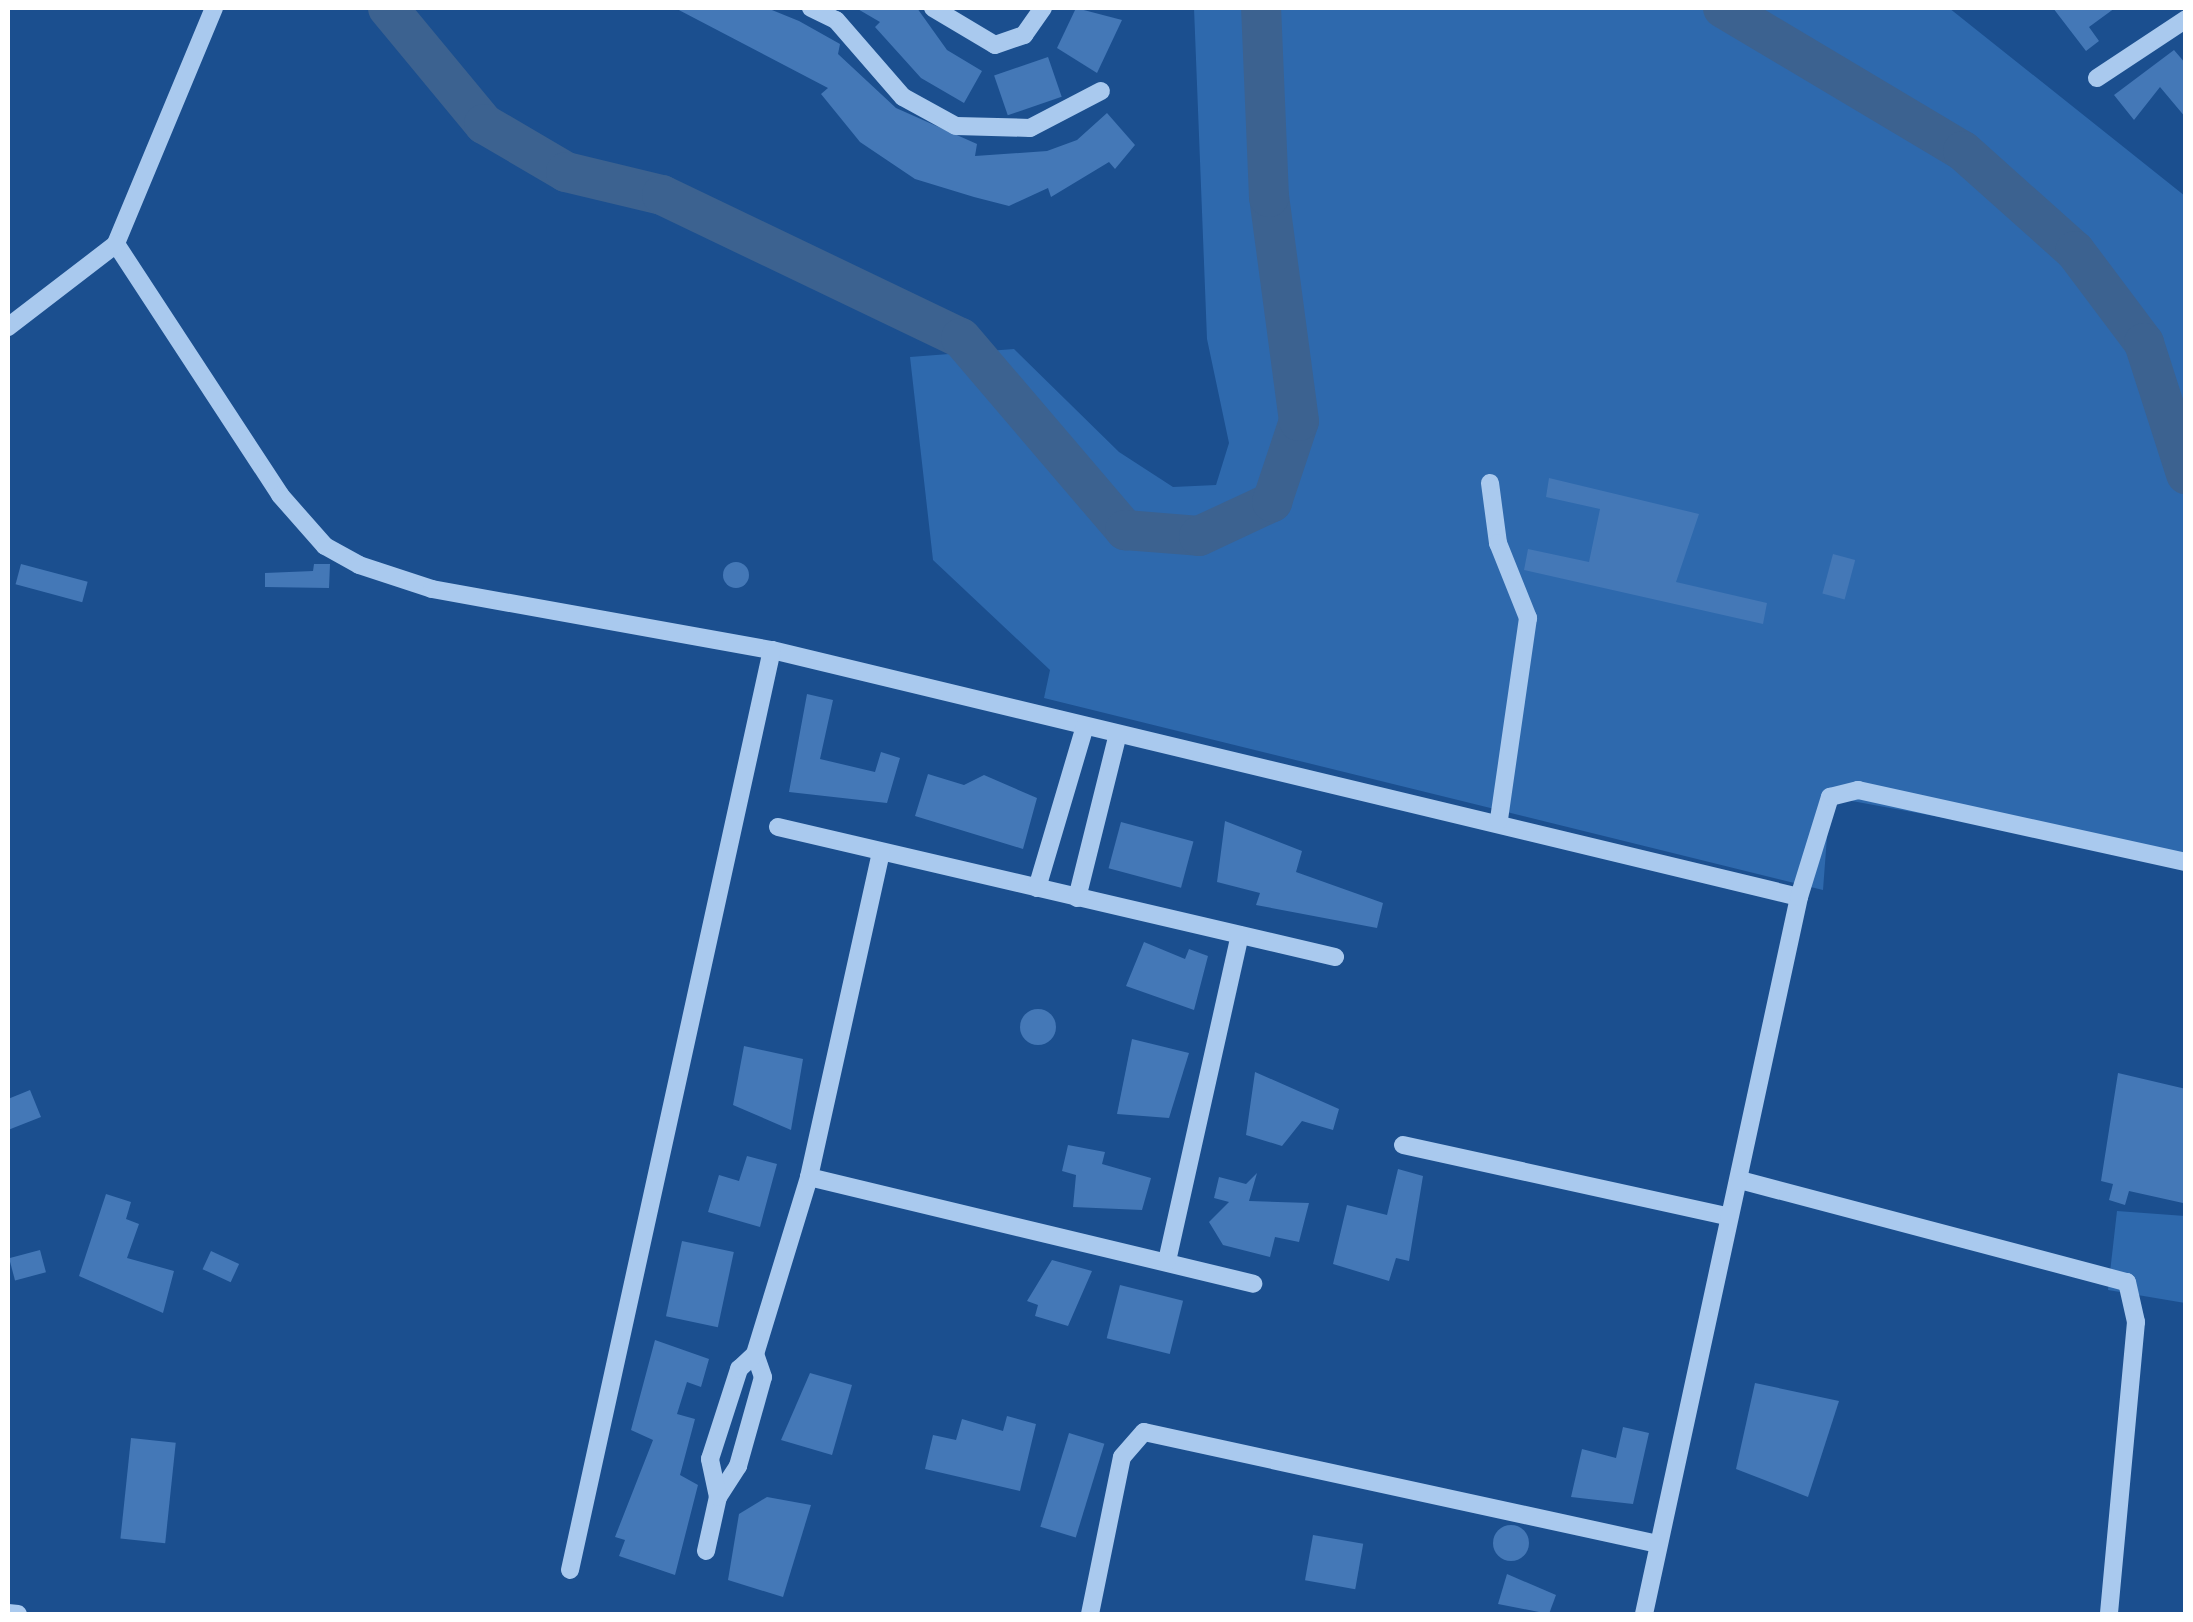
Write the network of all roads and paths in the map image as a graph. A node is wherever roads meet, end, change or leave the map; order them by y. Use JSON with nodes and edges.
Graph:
{"nodes":[{"id":1,"x":214,"y":8,"type":"edge"},
{"id":2,"x":811,"y":8,"type":"edge"},
{"id":3,"x":932,"y":8,"type":"edge"},
{"id":4,"x":1043,"y":8,"type":"edge"},
{"id":5,"x":2186,"y":18,"type":"edge"},
{"id":6,"x":2097,"y":78,"type":"dead end"},
{"id":7,"x":1102,"y":91,"type":"dead end"},
{"id":8,"x":116,"y":244,"type":"junction"},
{"id":9,"x":9,"y":324,"type":"edge"},
{"id":10,"x":1490,"y":483,"type":"dead end"},
{"id":11,"x":772,"y":650,"type":"junction"},
{"id":12,"x":1085,"y":726,"type":"junction"},
{"id":13,"x":1118,"y":734,"type":"junction"},
{"id":14,"x":1498,"y":820,"type":"junction"},
{"id":15,"x":778,"y":827,"type":"dead end"},
{"id":16,"x":881,"y":852,"type":"junction"},
{"id":17,"x":2186,"y":862,"type":"edge"},
{"id":18,"x":1037,"y":888,"type":"junction"},
{"id":19,"x":1799,"y":897,"type":"junction"},
{"id":20,"x":1076,"y":898,"type":"junction"},
{"id":21,"x":1240,"y":935,"type":"junction"},
{"id":22,"x":1335,"y":957,"type":"dead end"},
{"id":23,"x":1402,"y":1145,"type":"dead end"},
{"id":24,"x":809,"y":1177,"type":"junction"},
{"id":25,"x":1740,"y":1180,"type":"junction"},
{"id":26,"x":1727,"y":1216,"type":"junction"},
{"id":27,"x":1167,"y":1261,"type":"junction"},
{"id":28,"x":1253,"y":1284,"type":"dead end"},
{"id":29,"x":755,"y":1354,"type":"junction"},
{"id":30,"x":718,"y":1497,"type":"junction"},
{"id":31,"x":1658,"y":1544,"type":"junction"},
{"id":32,"x":706,"y":1551,"type":"dead end"},
{"id":33,"x":570,"y":1570,"type":"dead end"},
{"id":34,"x":8,"y":1613,"type":"edge"},
{"id":35,"x":18,"y":1614,"type":"edge"},
{"id":36,"x":1090,"y":1614,"type":"edge"},
{"id":37,"x":1644,"y":1614,"type":"edge"},
{"id":38,"x":2109,"y":1614,"type":"edge"}],
"edges":[{"from":1,"to":8,"type":"street"},
{"from":2,"to":7,"type":"street"},
{"from":3,"to":4,"type":"street"},
{"from":5,"to":6,"type":"street"},
{"from":8,"to":9,"type":"street"},
{"from":8,"to":11,"type":"street"},
{"from":10,"to":14,"type":"street"},
{"from":11,"to":12,"type":"street"},
{"from":11,"to":33,"type":"street"},
{"from":12,"to":13,"type":"street"},
{"from":12,"to":18,"type":"street"},
{"from":13,"to":14,"type":"street"},
{"from":13,"to":20,"type":"street"},
{"from":14,"to":19,"type":"street"},
{"from":15,"to":16,"type":"street"},
{"from":16,"to":18,"type":"street"},
{"from":16,"to":24,"type":"street"},
{"from":17,"to":19,"type":"street"},
{"from":18,"to":20,"type":"street"},
{"from":19,"to":25,"type":"street"},
{"from":20,"to":21,"type":"street"},
{"from":21,"to":22,"type":"street"},
{"from":21,"to":27,"type":"street"},
{"from":23,"to":26,"type":"street"},
{"from":24,"to":27,"type":"street"},
{"from":24,"to":29,"type":"street"},
{"from":25,"to":26,"type":"street"},
{"from":25,"to":38,"type":"street"},
{"from":26,"to":31,"type":"street"},
{"from":27,"to":28,"type":"street"},
{"from":29,"to":30,"type":"street"},
{"from":29,"to":30,"type":"street"},
{"from":30,"to":32,"type":"street"},
{"from":31,"to":36,"type":"street"},
{"from":31,"to":37,"type":"street"},
{"from":34,"to":35,"type":"street"}]}
